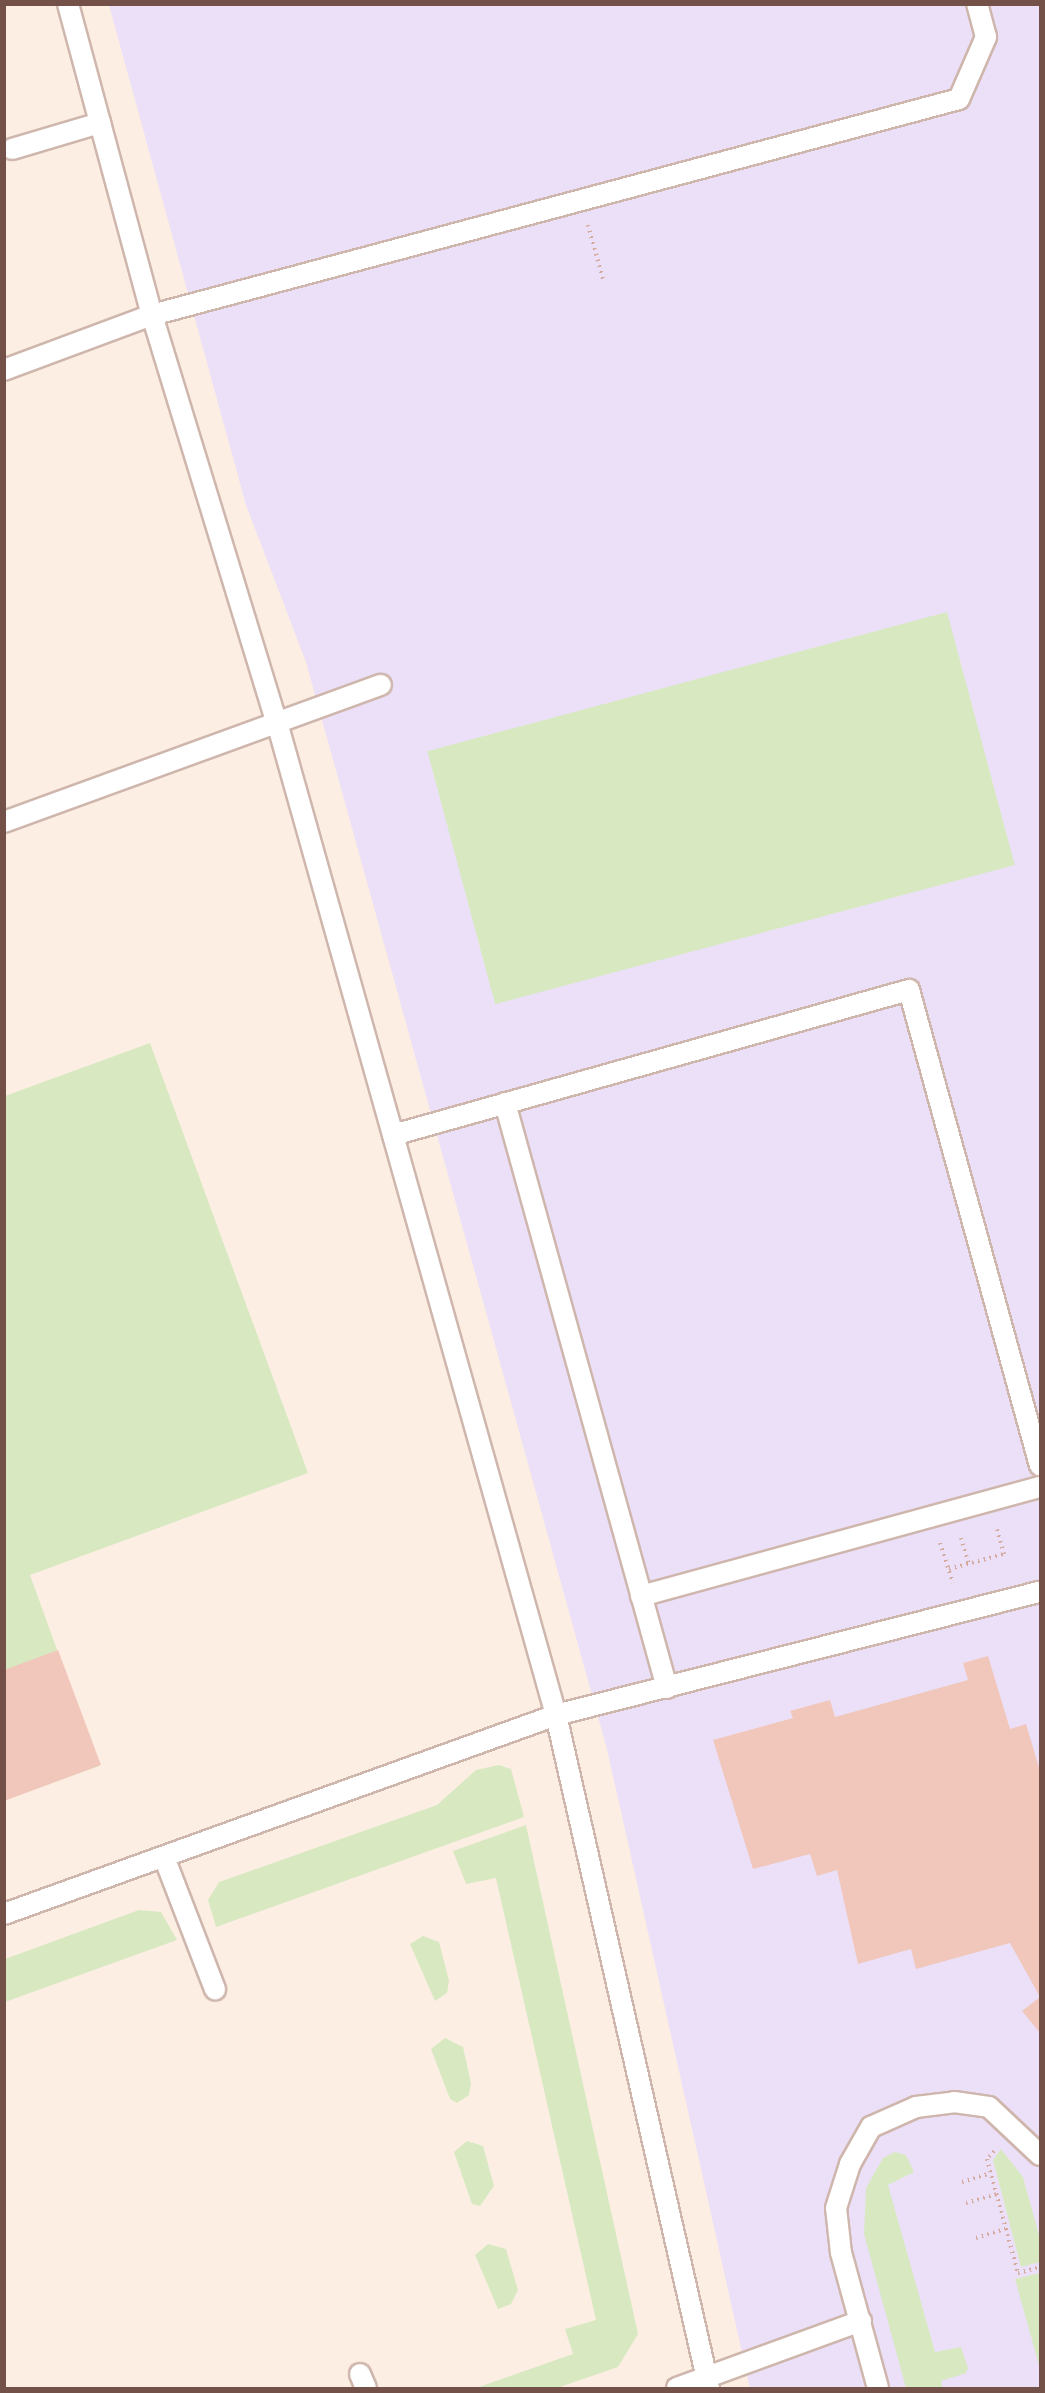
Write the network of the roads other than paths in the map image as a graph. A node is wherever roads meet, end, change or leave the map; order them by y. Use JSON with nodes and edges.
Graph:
{"nodes":[{"id":1,"x":68,"y":4,"type":"edge"},
{"id":2,"x":977,"y":4,"type":"edge"},
{"id":3,"x":100,"y":123,"type":"junction"},
{"id":4,"x":12,"y":149,"type":"dead end"},
{"id":5,"x":152,"y":315,"type":"junction"},
{"id":6,"x":4,"y":370,"type":"edge"},
{"id":7,"x":381,"y":685,"type":"dead end"},
{"id":8,"x":278,"y":726,"type":"junction"},
{"id":9,"x":4,"y":822,"type":"edge"},
{"id":10,"x":505,"y":1103,"type":"junction"},
{"id":11,"x":393,"y":1135,"type":"junction"},
{"id":12,"x":1041,"y":1465,"type":"edge"},
{"id":13,"x":1041,"y":1487,"type":"edge"},
{"id":14,"x":1041,"y":1592,"type":"edge"},
{"id":15,"x":641,"y":1596,"type":"junction"},
{"id":16,"x":667,"y":1688,"type":"junction"},
{"id":17,"x":556,"y":1715,"type":"junction"},
{"id":18,"x":164,"y":1857,"type":"junction"},
{"id":19,"x":4,"y":1914,"type":"edge"},
{"id":20,"x":215,"y":1989,"type":"dead end"},
{"id":21,"x":1041,"y":2156,"type":"edge"},
{"id":22,"x":861,"y":2321,"type":"junction"},
{"id":23,"x":708,"y":2383,"type":"edge"},
{"id":24,"x":677,"y":2388,"type":"edge"},
{"id":25,"x":878,"y":2388,"type":"edge"}],
"edges":[{"from":1,"to":3,"type":"lane"},
{"from":2,"to":5,"type":"lane"},
{"from":3,"to":4,"type":"lane"},
{"from":3,"to":5,"type":"lane"},
{"from":5,"to":6,"type":"lane"},
{"from":5,"to":8,"type":"lane"},
{"from":7,"to":8,"type":"lane"},
{"from":8,"to":9,"type":"lane"},
{"from":8,"to":11,"type":"lane"},
{"from":10,"to":11,"type":"lane"},
{"from":10,"to":12,"type":"lane"},
{"from":10,"to":15,"type":"lane"},
{"from":11,"to":17,"type":"lane"},
{"from":13,"to":15,"type":"lane"},
{"from":14,"to":16,"type":"lane"},
{"from":15,"to":16,"type":"lane"},
{"from":16,"to":17,"type":"lane"},
{"from":17,"to":18,"type":"lane"},
{"from":17,"to":23,"type":"lane"},
{"from":18,"to":19,"type":"lane"},
{"from":18,"to":20,"type":"lane"},
{"from":21,"to":22,"type":"lane"},
{"from":22,"to":23,"type":"lane"},
{"from":22,"to":25,"type":"lane"},
{"from":23,"to":24,"type":"lane"}]}
